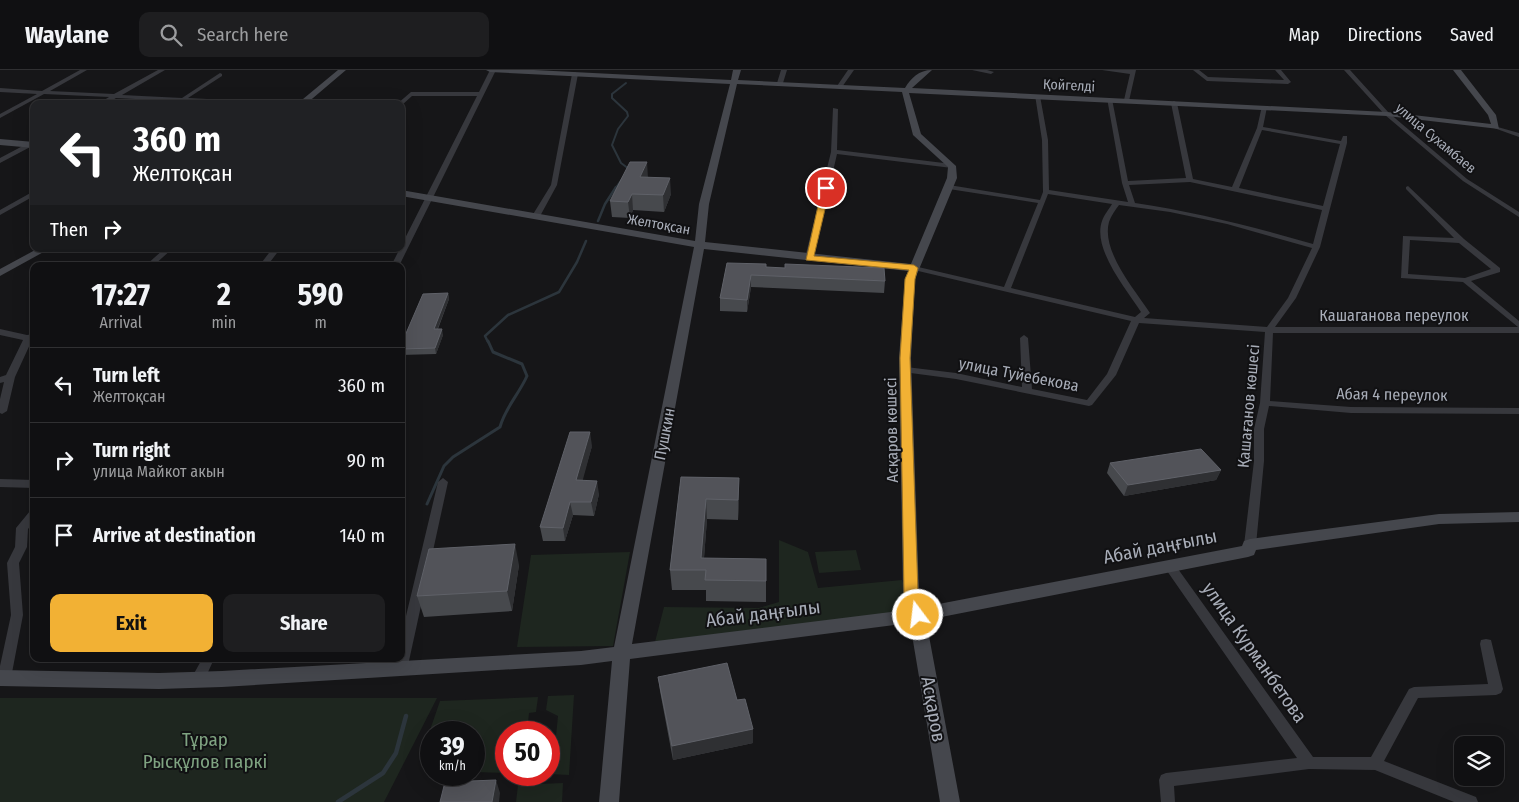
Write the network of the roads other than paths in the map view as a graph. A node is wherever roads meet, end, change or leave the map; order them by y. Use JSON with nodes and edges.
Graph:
{"nodes":[{"id":1,"x":84,"y":70,"type":"edge"},
{"id":2,"x":162,"y":70,"type":"edge"},
{"id":3,"x":342,"y":70,"type":"edge"},
{"id":4,"x":492,"y":70,"type":"edge"},
{"id":5,"x":737,"y":70,"type":"edge"},
{"id":6,"x":784,"y":70,"type":"edge"},
{"id":7,"x":851,"y":70,"type":"edge"},
{"id":8,"x":928,"y":70,"type":"edge"},
{"id":9,"x":975,"y":70,"type":"edge"},
{"id":10,"x":1106,"y":70,"type":"edge"},
{"id":11,"x":1196,"y":70,"type":"edge"},
{"id":12,"x":1278,"y":70,"type":"edge"},
{"id":13,"x":1347,"y":70,"type":"edge"},
{"id":14,"x":1457,"y":70,"type":"edge"},
{"id":15,"x":1133,"y":71,"type":"edge"},
{"id":16,"x":589,"y":72,"type":"edge"},
{"id":17,"x":991,"y":72,"type":"dead end"},
{"id":18,"x":575,"y":74,"type":"junction"},
{"id":19,"x":220,"y":75,"type":"dead end"},
{"id":20,"x":734,"y":81,"type":"junction"},
{"id":21,"x":780,"y":83,"type":"junction"},
{"id":22,"x":840,"y":86,"type":"junction"},
{"id":23,"x":907,"y":89,"type":"junction"},
{"id":24,"x":0,"y":90,"type":"edge"},
{"id":25,"x":43,"y":91,"type":"junction"},
{"id":26,"x":480,"y":94,"type":"junction"},
{"id":27,"x":117,"y":95,"type":"junction"},
{"id":28,"x":1037,"y":96,"type":"junction"},
{"id":29,"x":185,"y":98,"type":"junction"},
{"id":30,"x":1109,"y":99,"type":"junction"},
{"id":31,"x":108,"y":100,"type":"edge"},
{"id":32,"x":182,"y":100,"type":"edge"},
{"id":33,"x":212,"y":100,"type":"edge"},
{"id":34,"x":306,"y":100,"type":"edge"},
{"id":35,"x":404,"y":100,"type":"edge"},
{"id":36,"x":1127,"y":100,"type":"junction"},
{"id":37,"x":1174,"y":102,"type":"junction"},
{"id":38,"x":1264,"y":107,"type":"junction"},
{"id":39,"x":835,"y":109,"type":"dead end"},
{"id":40,"x":1387,"y":114,"type":"junction"},
{"id":41,"x":0,"y":116,"type":"edge"},
{"id":42,"x":1496,"y":127,"type":"junction"},
{"id":43,"x":1260,"y":128,"type":"junction"},
{"id":44,"x":1518,"y":131,"type":"edge"},
{"id":45,"x":0,"y":142,"type":"edge"},
{"id":46,"x":30,"y":144,"type":"edge"},
{"id":47,"x":30,"y":145,"type":"edge"},
{"id":48,"x":834,"y":152,"type":"junction"},
{"id":49,"x":0,"y":161,"type":"edge"},
{"id":50,"x":952,"y":166,"type":"junction"},
{"id":51,"x":1190,"y":180,"type":"junction"},
{"id":52,"x":1125,"y":183,"type":"junction"},
{"id":53,"x":949,"y":186,"type":"junction"},
{"id":54,"x":1408,"y":188,"type":"dead end"},
{"id":55,"x":1234,"y":189,"type":"junction"},
{"id":56,"x":1046,"y":192,"type":"junction"},
{"id":57,"x":405,"y":194,"type":"edge"},
{"id":58,"x":30,"y":195,"type":"edge"},
{"id":59,"x":431,"y":198,"type":"junction"},
{"id":60,"x":1042,"y":202,"type":"junction"},
{"id":61,"x":1116,"y":203,"type":"junction"},
{"id":62,"x":1132,"y":204,"type":"junction"},
{"id":63,"x":1327,"y":209,"type":"junction"},
{"id":64,"x":0,"y":213,"type":"edge"},
{"id":65,"x":1519,"y":214,"type":"edge"},
{"id":66,"x":536,"y":216,"type":"junction"},
{"id":67,"x":1461,"y":242,"type":"junction"},
{"id":68,"x":700,"y":245,"type":"junction"},
{"id":69,"x":405,"y":247,"type":"edge"},
{"id":70,"x":1316,"y":247,"type":"junction"},
{"id":71,"x":38,"y":252,"type":"edge"},
{"id":72,"x":165,"y":252,"type":"edge"},
{"id":73,"x":274,"y":252,"type":"edge"},
{"id":74,"x":809,"y":258,"type":"junction"},
{"id":75,"x":154,"y":262,"type":"edge"},
{"id":76,"x":266,"y":262,"type":"edge"},
{"id":77,"x":914,"y":268,"type":"junction"},
{"id":78,"x":0,"y":273,"type":"edge"},
{"id":79,"x":1465,"y":280,"type":"junction"},
{"id":80,"x":1008,"y":289,"type":"junction"},
{"id":81,"x":1136,"y":320,"type":"junction"},
{"id":82,"x":1519,"y":325,"type":"edge"},
{"id":83,"x":1269,"y":330,"type":"junction"},
{"id":84,"x":1519,"y":330,"type":"edge"},
{"id":85,"x":0,"y":332,"type":"edge"},
{"id":86,"x":30,"y":337,"type":"edge"},
{"id":87,"x":1024,"y":338,"type":"dead end"},
{"id":88,"x":30,"y":339,"type":"edge"},
{"id":89,"x":906,"y":370,"type":"junction"},
{"id":90,"x":10,"y":377,"type":"junction"},
{"id":91,"x":0,"y":380,"type":"edge"},
{"id":92,"x":1027,"y":391,"type":"junction"},
{"id":93,"x":1264,"y":403,"type":"junction"},
{"id":94,"x":2,"y":411,"type":"dead end"},
{"id":95,"x":1519,"y":411,"type":"edge"},
{"id":96,"x":443,"y":482,"type":"dead end"},
{"id":97,"x":0,"y":483,"type":"edge"},
{"id":98,"x":30,"y":484,"type":"edge"},
{"id":99,"x":1519,"y":517,"type":"edge"},
{"id":100,"x":30,"y":519,"type":"edge"},
{"id":101,"x":1250,"y":545,"type":"junction"},
{"id":102,"x":1169,"y":565,"type":"junction"},
{"id":103,"x":918,"y":615,"type":"junction"},
{"id":104,"x":1486,"y":644,"type":"dead end"},
{"id":105,"x":405,"y":648,"type":"edge"},
{"id":106,"x":622,"y":652,"type":"junction"},
{"id":107,"x":206,"y":662,"type":"edge"},
{"id":108,"x":402,"y":662,"type":"edge"},
{"id":109,"x":400,"y":670,"type":"junction"},
{"id":110,"x":2,"y":678,"type":"edge"},
{"id":111,"x":198,"y":679,"type":"junction"},
{"id":112,"x":1309,"y":763,"type":"junction"},
{"id":113,"x":1375,"y":764,"type":"junction"},
{"id":114,"x":609,"y":802,"type":"edge"},
{"id":115,"x":950,"y":802,"type":"edge"},
{"id":116,"x":1168,"y":802,"type":"edge"},
{"id":117,"x":1470,"y":802,"type":"edge"}],
"edges":[{"from":1,"to":25,"type":"street"},
{"from":2,"to":27,"type":"street"},
{"from":3,"to":34,"type":"street"},
{"from":4,"to":18,"type":"street","name":"Қойгелді"},
{"from":4,"to":26,"type":"street"},
{"from":5,"to":20,"type":"street","name":"Пушкин"},
{"from":6,"to":21,"type":"street"},
{"from":7,"to":22,"type":"street"},
{"from":8,"to":23,"type":"street"},
{"from":9,"to":17,"type":"street"},
{"from":10,"to":15,"type":"street"},
{"from":11,"to":12,"type":"street"},
{"from":13,"to":40,"type":"street","name":"улица Сухамбаев"},
{"from":14,"to":42,"type":"street"},
{"from":15,"to":36,"type":"street"},
{"from":16,"to":18,"type":"street","name":"Қойгелді"},
{"from":16,"to":20,"type":"street","name":"Қойгелді"},
{"from":18,"to":66,"type":"street"},
{"from":19,"to":29,"type":"street"},
{"from":20,"to":21,"type":"street","name":"Қойгелді"},
{"from":20,"to":68,"type":"street","name":"Пушкин"},
{"from":21,"to":22,"type":"street","name":"Қойгелді"},
{"from":22,"to":23,"type":"street","name":"Қойгелді"},
{"from":23,"to":28,"type":"street","name":"Қойгелді"},
{"from":23,"to":50,"type":"street"},
{"from":24,"to":25,"type":"street"},
{"from":25,"to":27,"type":"street"},
{"from":25,"to":41,"type":"street"},
{"from":26,"to":35,"type":"street"},
{"from":26,"to":59,"type":"street"},
{"from":27,"to":29,"type":"street"},
{"from":27,"to":31,"type":"street"},
{"from":28,"to":30,"type":"street","name":"Қойгелді"},
{"from":28,"to":56,"type":"street"},
{"from":29,"to":32,"type":"street"},
{"from":29,"to":33,"type":"street"},
{"from":30,"to":36,"type":"street","name":"Қойгелді"},
{"from":30,"to":52,"type":"street"},
{"from":36,"to":37,"type":"street","name":"Қойгелді"},
{"from":37,"to":38,"type":"street","name":"Қойгелді"},
{"from":37,"to":51,"type":"street"},
{"from":38,"to":40,"type":"street","name":"Қойгелді"},
{"from":38,"to":43,"type":"street"},
{"from":39,"to":48,"type":"street"},
{"from":40,"to":42,"type":"street","name":"Қойгелді"},
{"from":40,"to":65,"type":"street","name":"улица Сухамбаев"},
{"from":42,"to":44,"type":"street"},
{"from":43,"to":55,"type":"street"},
{"from":43,"to":63,"type":"street","name":"Қашағанов көшесі"},
{"from":45,"to":46,"type":"street"},
{"from":47,"to":49,"type":"street"},
{"from":48,"to":50,"type":"street"},
{"from":48,"to":74,"type":"street"},
{"from":50,"to":53,"type":"street","name":"Асқаров көшесі"},
{"from":51,"to":52,"type":"street"},
{"from":51,"to":55,"type":"street"},
{"from":52,"to":62,"type":"street"},
{"from":53,"to":60,"type":"street"},
{"from":53,"to":77,"type":"street","name":"Асқаров көшесі"},
{"from":54,"to":67,"type":"street"},
{"from":55,"to":63,"type":"street"},
{"from":56,"to":60,"type":"street"},
{"from":56,"to":61,"type":"street"},
{"from":57,"to":59,"type":"street","name":"Желтоқсан"},
{"from":58,"to":64,"type":"street"},
{"from":59,"to":66,"type":"street","name":"Желтоқсан"},
{"from":59,"to":69,"type":"street"},
{"from":60,"to":80,"type":"street"},
{"from":61,"to":62,"type":"street"},
{"from":61,"to":81,"type":"street"},
{"from":62,"to":70,"type":"street"},
{"from":63,"to":70,"type":"street","name":"Қашағанов көшесі"},
{"from":66,"to":68,"type":"street","name":"Желтоқсан"},
{"from":67,"to":79,"type":"street"},
{"from":67,"to":79,"type":"street"},
{"from":68,"to":74,"type":"street","name":"Желтоқсан"},
{"from":68,"to":106,"type":"street","name":"Пушкин"},
{"from":70,"to":83,"type":"street","name":"Қашағанов көшесі"},
{"from":71,"to":78,"type":"street"},
{"from":72,"to":75,"type":"street"},
{"from":73,"to":76,"type":"street"},
{"from":74,"to":77,"type":"street","name":"Желтоқсан"},
{"from":77,"to":80,"type":"street"},
{"from":77,"to":89,"type":"street","name":"Асқаров көшесі"},
{"from":79,"to":82,"type":"street"},
{"from":80,"to":81,"type":"street"},
{"from":81,"to":83,"type":"street"},
{"from":81,"to":92,"type":"street","name":"улица Туйебекова"},
{"from":83,"to":84,"type":"street","name":"Кашаганова переулок"},
{"from":83,"to":93,"type":"street","name":"Қашағанов көшесі"},
{"from":85,"to":86,"type":"street"},
{"from":87,"to":92,"type":"street"},
{"from":88,"to":90,"type":"street"},
{"from":89,"to":92,"type":"street","name":"улица Туйебекова"},
{"from":89,"to":103,"type":"street","name":"Асқаров көшесі"},
{"from":90,"to":91,"type":"street"},
{"from":90,"to":94,"type":"street"},
{"from":93,"to":95,"type":"street","name":"Абая 4 переулок"},
{"from":93,"to":101,"type":"street","name":"Қашағанов көшесі"},
{"from":96,"to":105,"type":"street"},
{"from":97,"to":98,"type":"street"},
{"from":99,"to":101,"type":"street","name":"Абай даңғылы"},
{"from":100,"to":110,"type":"street"},
{"from":101,"to":102,"type":"street","name":"Абай даңғылы"},
{"from":102,"to":103,"type":"street","name":"Абай даңғылы"},
{"from":102,"to":112,"type":"street","name":"улица Курманбетова"},
{"from":103,"to":106,"type":"street","name":"Абай даңғылы"},
{"from":103,"to":115,"type":"street","name":"Асқаров"},
{"from":104,"to":113,"type":"street"},
{"from":106,"to":109,"type":"street","name":"Абай даңғылы"},
{"from":106,"to":114,"type":"street","name":"Пушкин"},
{"from":107,"to":111,"type":"street"},
{"from":108,"to":109,"type":"street"},
{"from":109,"to":111,"type":"street","name":"Абай даңғылы"},
{"from":110,"to":111,"type":"street","name":"Абай даңғылы"},
{"from":112,"to":113,"type":"street"},
{"from":112,"to":116,"type":"street"},
{"from":113,"to":117,"type":"street"}]}
